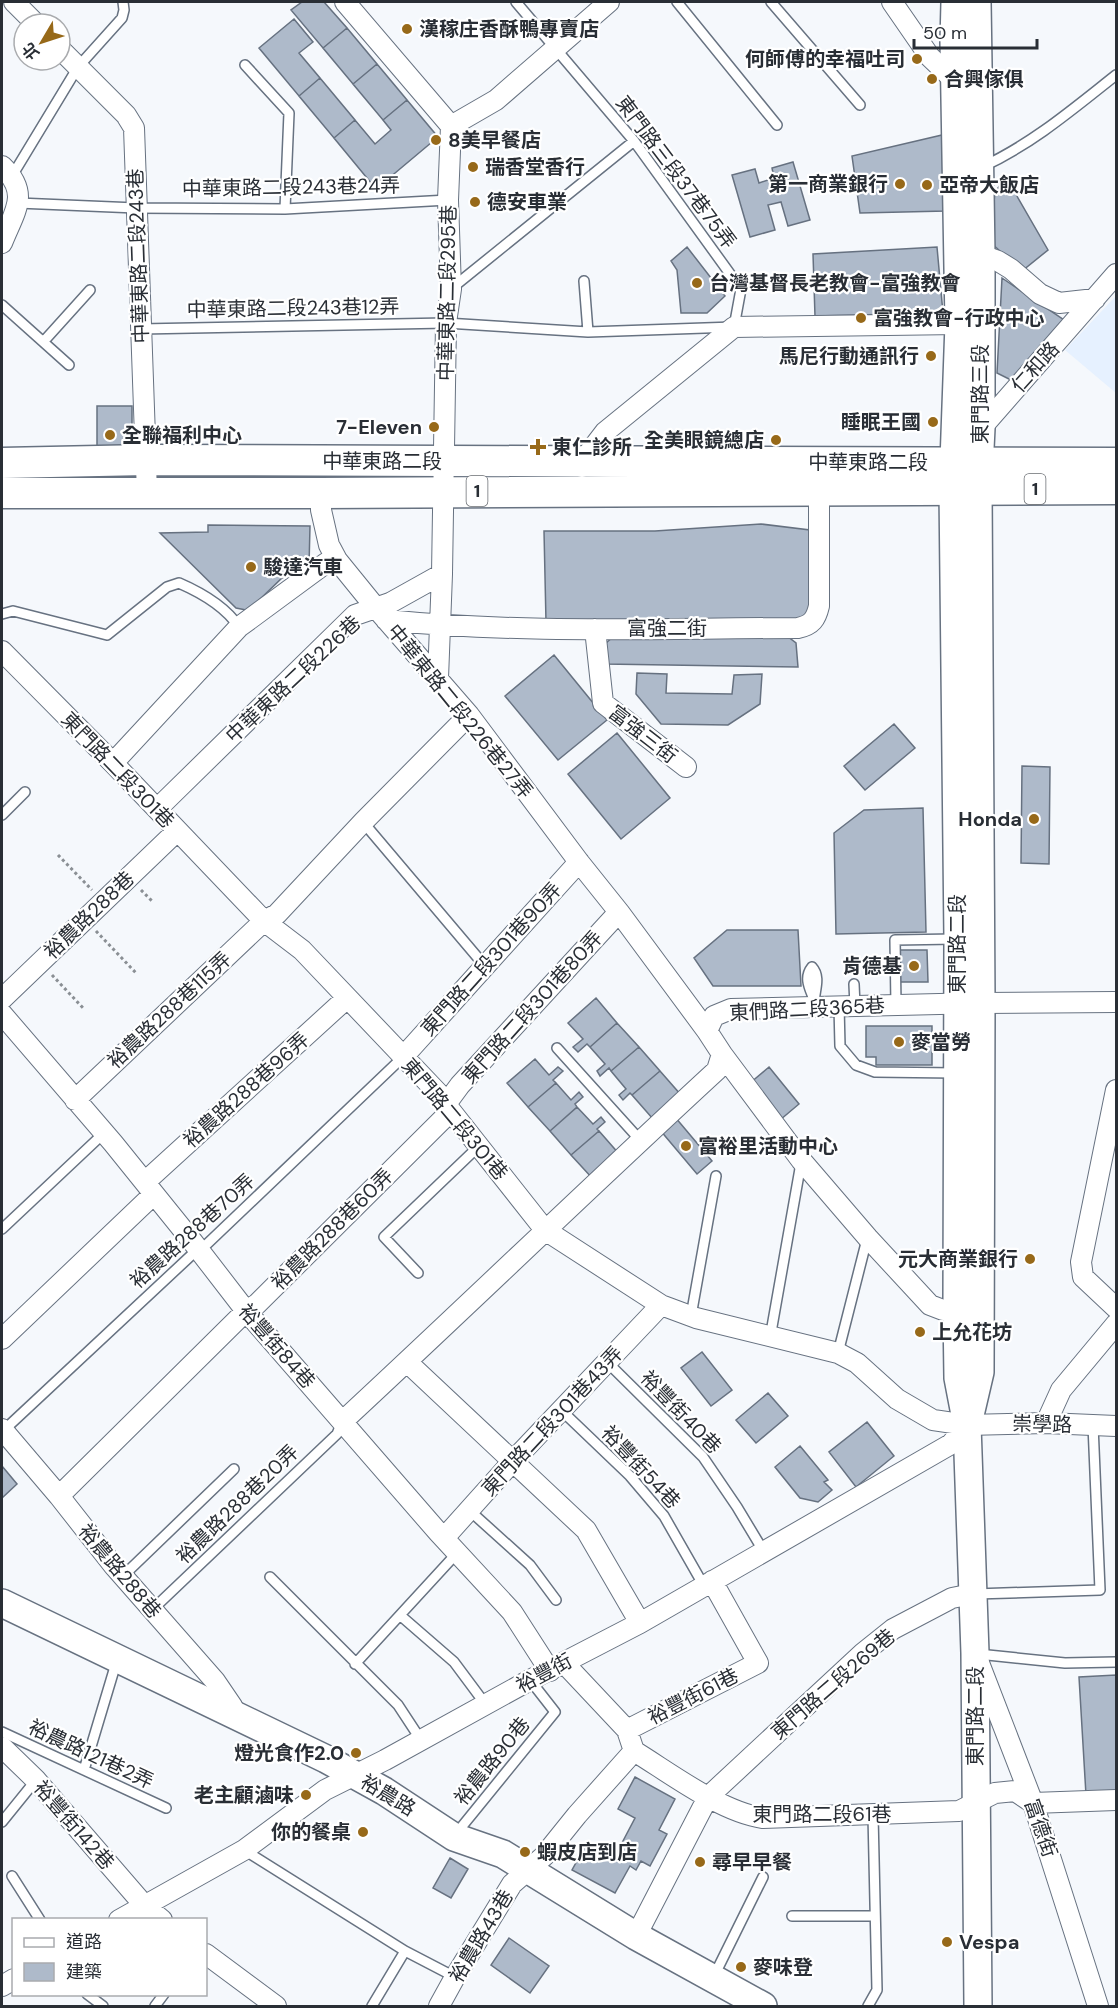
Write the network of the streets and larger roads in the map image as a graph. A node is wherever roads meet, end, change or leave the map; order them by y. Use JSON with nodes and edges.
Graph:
{"nodes":[{"id":1,"x":345,"y":2,"type":"edge"},
{"id":2,"x":609,"y":2,"type":"edge"},
{"id":3,"x":892,"y":2,"type":"edge"},
{"id":4,"x":955,"y":2,"type":"edge"},
{"id":5,"x":977,"y":2,"type":"edge"},
{"id":6,"x":72,"y":61,"type":"edge"},
{"id":7,"x":966,"y":80,"type":"junction"},
{"id":8,"x":451,"y":126,"type":"junction"},
{"id":9,"x":7,"y":171,"type":"edge"},
{"id":10,"x":2,"y":243,"type":"edge"},
{"id":11,"x":981,"y":255,"type":"junction"},
{"id":12,"x":1116,"y":274,"type":"edge"},
{"id":13,"x":1095,"y":299,"type":"junction"},
{"id":14,"x":959,"y":324,"type":"junction"},
{"id":15,"x":981,"y":428,"type":"junction"},
{"id":16,"x":146,"y":460,"type":"junction"},
{"id":17,"x":445,"y":461,"type":"junction"},
{"id":18,"x":2,"y":463,"type":"edge"},
{"id":19,"x":1116,"y":463,"type":"edge"},
{"id":20,"x":966,"y":476,"type":"junction"},
{"id":21,"x":582,"y":477,"type":"junction"},
{"id":22,"x":1116,"y":489,"type":"edge"},
{"id":23,"x":819,"y":490,"type":"junction"},
{"id":24,"x":443,"y":492,"type":"junction"},
{"id":25,"x":2,"y":493,"type":"edge"},
{"id":26,"x":147,"y":493,"type":"junction"},
{"id":27,"x":321,"y":494,"type":"junction"},
{"id":28,"x":337,"y":560,"type":"junction"},
{"id":29,"x":442,"y":574,"type":"junction"},
{"id":30,"x":381,"y":614,"type":"junction"},
{"id":31,"x":441,"y":626,"type":"junction"},
{"id":32,"x":595,"y":629,"type":"junction"},
{"id":33,"x":2,"y":651,"type":"edge"},
{"id":34,"x":438,"y":678,"type":"junction"},
{"id":35,"x":469,"y":715,"type":"junction"},
{"id":36,"x":113,"y":763,"type":"junction"},
{"id":37,"x":686,"y":766,"type":"dead end"},
{"id":38,"x":156,"y":809,"type":"junction"},
{"id":39,"x":177,"y":831,"type":"junction"},
{"id":40,"x":579,"y":862,"type":"junction"},
{"id":41,"x":619,"y":912,"type":"junction"},
{"id":42,"x":264,"y":921,"type":"junction"},
{"id":43,"x":3,"y":993,"type":"edge"},
{"id":44,"x":347,"y":998,"type":"junction"},
{"id":45,"x":1116,"y":1002,"type":"edge"},
{"id":46,"x":969,"y":1003,"type":"junction"},
{"id":47,"x":2,"y":1014,"type":"edge"},
{"id":48,"x":707,"y":1031,"type":"junction"},
{"id":49,"x":722,"y":1054,"type":"junction"},
{"id":50,"x":403,"y":1057,"type":"junction"},
{"id":51,"x":1116,"y":1090,"type":"edge"},
{"id":52,"x":75,"y":1100,"type":"junction"},
{"id":53,"x":448,"y":1107,"type":"junction"},
{"id":54,"x":149,"y":1188,"type":"junction"},
{"id":55,"x":545,"y":1230,"type":"junction"},
{"id":56,"x":660,"y":1305,"type":"junction"},
{"id":57,"x":1116,"y":1308,"type":"edge"},
{"id":58,"x":957,"y":1310,"type":"junction"},
{"id":59,"x":246,"y":1311,"type":"junction"},
{"id":60,"x":1116,"y":1324,"type":"edge"},
{"id":61,"x":2,"y":1339,"type":"edge"},
{"id":62,"x":407,"y":1362,"type":"junction"},
{"id":63,"x":343,"y":1421,"type":"junction"},
{"id":64,"x":1046,"y":1423,"type":"junction"},
{"id":65,"x":967,"y":1425,"type":"junction"},
{"id":66,"x":1116,"y":1426,"type":"edge"},
{"id":67,"x":2,"y":1430,"type":"edge"},
{"id":68,"x":513,"y":1461,"type":"junction"},
{"id":69,"x":59,"y":1496,"type":"junction"},
{"id":70,"x":444,"y":1538,"type":"junction"},
{"id":71,"x":708,"y":1584,"type":"junction"},
{"id":72,"x":972,"y":1594,"type":"junction"},
{"id":73,"x":2,"y":1603,"type":"edge"},
{"id":74,"x":640,"y":1623,"type":"junction"},
{"id":75,"x":975,"y":1653,"type":"junction"},
{"id":76,"x":557,"y":1667,"type":"junction"},
{"id":77,"x":236,"y":1715,"type":"junction"},
{"id":78,"x":627,"y":1730,"type":"junction"},
{"id":79,"x":2,"y":1747,"type":"edge"},
{"id":80,"x":634,"y":1751,"type":"junction"},
{"id":81,"x":354,"y":1775,"type":"junction"},
{"id":82,"x":708,"y":1797,"type":"junction"},
{"id":83,"x":1116,"y":1800,"type":"edge"},
{"id":84,"x":1033,"y":1803,"type":"junction"},
{"id":85,"x":976,"y":1804,"type":"junction"},
{"id":86,"x":528,"y":1871,"type":"junction"},
{"id":87,"x":144,"y":1905,"type":"junction"},
{"id":88,"x":122,"y":1918,"type":"edge"},
{"id":89,"x":160,"y":1918,"type":"edge"},
{"id":90,"x":636,"y":1936,"type":"junction"},
{"id":91,"x":207,"y":1955,"type":"edge"},
{"id":92,"x":276,"y":2007,"type":"edge"},
{"id":93,"x":439,"y":2007,"type":"edge"},
{"id":94,"x":764,"y":2007,"type":"edge"},
{"id":95,"x":978,"y":2007,"type":"edge"},
{"id":96,"x":1098,"y":2007,"type":"edge"}],
"edges":[{"from":1,"to":8,"type":"street"},
{"from":2,"to":8,"type":"street"},
{"from":3,"to":7,"type":"street"},
{"from":4,"to":7,"type":"main road","name":"東門路三段"},
{"from":5,"to":7,"type":"main road","name":"東門路三段"},
{"from":6,"to":16,"type":"street","name":"中華東路二段243巷"},
{"from":7,"to":11,"type":"main road","name":"東門路三段"},
{"from":7,"to":14,"type":"main road","name":"東門路三段"},
{"from":8,"to":17,"type":"street","name":"中華東路二段295巷"},
{"from":9,"to":10,"type":"street"},
{"from":11,"to":13,"type":"street"},
{"from":11,"to":15,"type":"main road","name":"東門路三段"},
{"from":12,"to":13,"type":"street","name":"仁和路"},
{"from":13,"to":15,"type":"street","name":"仁和路"},
{"from":14,"to":20,"type":"main road","name":"東門路三段"},
{"from":14,"to":21,"type":"street"},
{"from":15,"to":20,"type":"main road","name":"東門路三段"},
{"from":16,"to":17,"type":"main road","name":"中華東路二段","number":"1"},
{"from":16,"to":18,"type":"main road","name":"中華東路二段","number":"1"},
{"from":16,"to":26,"type":"street","name":"中華東路二段243巷"},
{"from":17,"to":21,"type":"main road","name":"中華東路二段","number":"1"},
{"from":17,"to":24,"type":"street"},
{"from":19,"to":20,"type":"main road","number":"1"},
{"from":20,"to":21,"type":"main road","name":"中華東路二段","number":"1"},
{"from":20,"to":22,"type":"main road","number":"1"},
{"from":20,"to":23,"type":"main road","name":"中華東路二段","number":"1"},
{"from":20,"to":46,"type":"main road","name":"東門路二段"},
{"from":20,"to":46,"type":"main road","name":"東門路二段"},
{"from":21,"to":23,"type":"main road","name":"中華東路二段","number":"1"},
{"from":21,"to":24,"type":"main road","name":"中華東路二段","number":"1"},
{"from":23,"to":32,"type":"street","name":"富強二街"},
{"from":24,"to":27,"type":"main road","name":"中華東路二段","number":"1"},
{"from":24,"to":29,"type":"street"},
{"from":25,"to":26,"type":"main road","name":"中華東路二段","number":"1"},
{"from":26,"to":27,"type":"main road","name":"中華東路二段","number":"1"},
{"from":27,"to":28,"type":"street","name":"中華東路二段226巷27弄"},
{"from":28,"to":30,"type":"street","name":"中華東路二段226巷27弄"},
{"from":28,"to":36,"type":"street"},
{"from":29,"to":30,"type":"street","name":"中華東路二段226巷"},
{"from":29,"to":31,"type":"street"},
{"from":30,"to":31,"type":"street","name":"富強二街"},
{"from":30,"to":34,"type":"street","name":"中華東路二段226巷27弄"},
{"from":30,"to":38,"type":"street","name":"中華東路二段226巷"},
{"from":31,"to":32,"type":"street","name":"富強二街"},
{"from":31,"to":34,"type":"street"},
{"from":32,"to":37,"type":"street","name":"富強三街"},
{"from":33,"to":36,"type":"street","name":"東門路二段301巷"},
{"from":34,"to":35,"type":"street","name":"中華東路二段226巷27弄"},
{"from":35,"to":40,"type":"street","name":"中華東路二段226巷27弄"},
{"from":35,"to":42,"type":"street","name":"裕農路288巷115弄"},
{"from":36,"to":38,"type":"street","name":"東門路二段301巷"},
{"from":38,"to":39,"type":"street","name":"東門路二段301巷"},
{"from":39,"to":42,"type":"street","name":"東門路二段301巷"},
{"from":39,"to":43,"type":"street","name":"裕農路288巷"},
{"from":40,"to":41,"type":"street","name":"中華東路二段226巷27弄"},
{"from":40,"to":50,"type":"street","name":"東門路二段301巷90弄"},
{"from":41,"to":48,"type":"street","name":"中華東路二段226巷27弄"},
{"from":41,"to":53,"type":"street","name":"東門路二段301巷80弄"},
{"from":42,"to":44,"type":"street","name":"東門路二段301巷"},
{"from":42,"to":52,"type":"street","name":"裕農路288巷115弄"},
{"from":44,"to":50,"type":"street","name":"東門路二段301巷"},
{"from":44,"to":54,"type":"street","name":"裕農路288巷96弄"},
{"from":45,"to":46,"type":"street","name":"東們路二段365巷"},
{"from":46,"to":48,"type":"street","name":"東們路二段365巷"},
{"from":46,"to":58,"type":"main road","name":"東門路二段"},
{"from":46,"to":65,"type":"main road","name":"東門路二段"},
{"from":47,"to":52,"type":"street","name":"裕豐街84巷"},
{"from":48,"to":49,"type":"street","name":"東們路二段365巷"},
{"from":49,"to":55,"type":"street"},
{"from":49,"to":58,"type":"street","name":"東們路二段365巷"},
{"from":50,"to":53,"type":"street","name":"東門路二段301巷"},
{"from":51,"to":57,"type":"street"},
{"from":52,"to":54,"type":"street","name":"裕豐街84巷"},
{"from":53,"to":55,"type":"street","name":"東門路二段301巷"},
{"from":53,"to":59,"type":"street","name":"裕農路288巷60弄"},
{"from":54,"to":59,"type":"street","name":"裕豐街84巷"},
{"from":54,"to":61,"type":"street","name":"裕農路288巷96弄"},
{"from":55,"to":56,"type":"street","name":"東門路二段301巷"},
{"from":55,"to":62,"type":"street"},
{"from":56,"to":65,"type":"street","name":"東門路二段301巷"},
{"from":56,"to":68,"type":"street","name":"東門路二段301巷43弄"},
{"from":58,"to":65,"type":"main road","name":"東門路二段"},
{"from":59,"to":63,"type":"street","name":"裕豐街84巷"},
{"from":59,"to":69,"type":"street","name":"裕農路288巷60弄"},
{"from":60,"to":64,"type":"street"},
{"from":62,"to":63,"type":"street"},
{"from":62,"to":68,"type":"street"},
{"from":63,"to":70,"type":"street","name":"裕豐街84巷"},
{"from":64,"to":65,"type":"street","name":"崇學路"},
{"from":64,"to":66,"type":"street","name":"崇學路"},
{"from":65,"to":71,"type":"street","name":"裕豐街"},
{"from":65,"to":72,"type":"main road","name":"東門路二段"},
{"from":67,"to":69,"type":"street","name":"裕農路288巷"},
{"from":68,"to":70,"type":"street","name":"東門路二段301巷43弄"},
{"from":68,"to":74,"type":"street"},
{"from":69,"to":77,"type":"street","name":"裕農路288巷"},
{"from":70,"to":76,"type":"street","name":"裕豐街84巷"},
{"from":71,"to":74,"type":"street","name":"裕豐街"},
{"from":71,"to":78,"type":"street","name":"裕豐街61巷"},
{"from":72,"to":75,"type":"main road","name":"東門路二段"},
{"from":72,"to":82,"type":"street","name":"東門路二段269巷"},
{"from":73,"to":77,"type":"main road","name":"裕農路"},
{"from":74,"to":76,"type":"street","name":"裕豐街"},
{"from":75,"to":84,"type":"street","name":"富德街"},
{"from":75,"to":85,"type":"main road","name":"東門路二段"},
{"from":76,"to":78,"type":"street","name":"裕豐街61巷"},
{"from":76,"to":81,"type":"street","name":"裕豐街"},
{"from":77,"to":81,"type":"main road","name":"裕農路"},
{"from":78,"to":80,"type":"street"},
{"from":79,"to":87,"type":"street","name":"裕豐街142巷"},
{"from":80,"to":82,"type":"street","name":"東門路二段61巷"},
{"from":80,"to":86,"type":"street","name":"裕農路43巷"},
{"from":81,"to":86,"type":"main road","name":"裕農路"},
{"from":81,"to":87,"type":"street","name":"裕豐街"},
{"from":82,"to":85,"type":"street","name":"東門路二段61巷"},
{"from":82,"to":90,"type":"street","name":"東門路二段269巷"},
{"from":83,"to":84,"type":"street"},
{"from":84,"to":85,"type":"street","name":"東門路二段61巷"},
{"from":84,"to":96,"type":"street","name":"富德街"},
{"from":85,"to":95,"type":"main road","name":"東門路二段"},
{"from":86,"to":90,"type":"main road","name":"裕農路"},
{"from":86,"to":93,"type":"street","name":"裕農路43巷"},
{"from":87,"to":88,"type":"street","name":"裕豐街"},
{"from":87,"to":89,"type":"street","name":"裕豐街142巷"},
{"from":90,"to":94,"type":"main road","name":"裕農路"},
{"from":91,"to":92,"type":"street"}]}
